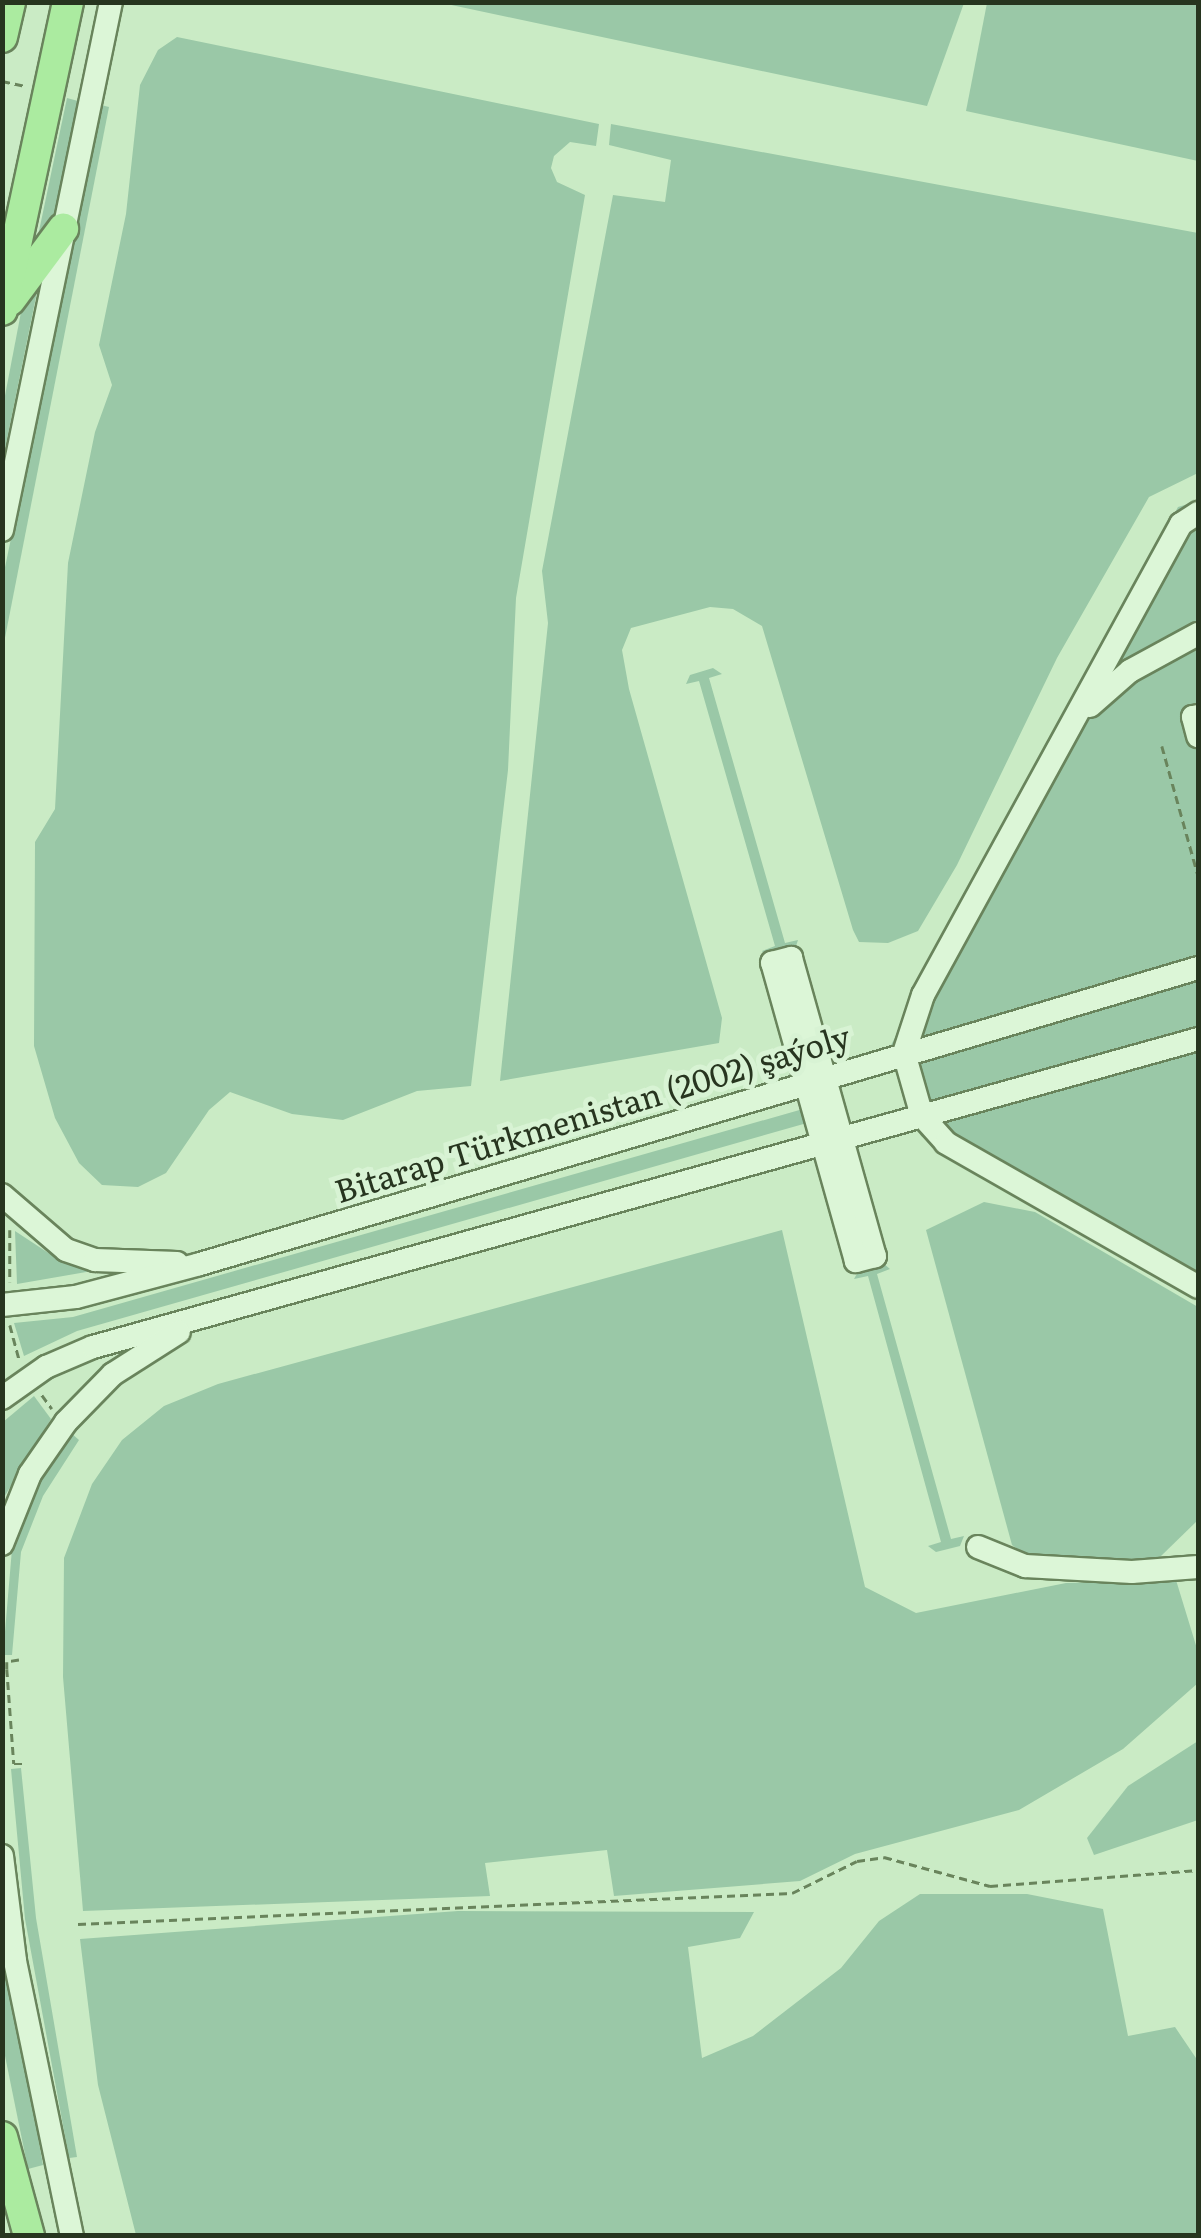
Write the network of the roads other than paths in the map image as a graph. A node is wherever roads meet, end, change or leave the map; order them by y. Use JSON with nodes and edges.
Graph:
{"nodes":[{"id":1,"x":10,"y":2,"type":"edge"},
{"id":2,"x":68,"y":2,"type":"edge"},
{"id":3,"x":110,"y":2,"type":"edge"},
{"id":4,"x":2,"y":37,"type":"edge"},
{"id":5,"x":63,"y":229,"type":"junction"},
{"id":6,"x":2,"y":310,"type":"edge"},
{"id":7,"x":1198,"y":513,"type":"edge"},
{"id":8,"x":2,"y":530,"type":"edge"},
{"id":9,"x":1198,"y":634,"type":"edge"},
{"id":10,"x":1198,"y":716,"type":"edge"},
{"id":11,"x":1069,"y":728,"type":"junction"},
{"id":12,"x":1198,"y":736,"type":"edge"},
{"id":13,"x":1198,"y":968,"type":"edge"},
{"id":14,"x":1198,"y":1039,"type":"edge"},
{"id":15,"x":904,"y":1053,"type":"junction"},
{"id":16,"x":814,"y":1078,"type":"junction"},
{"id":17,"x":922,"y":1116,"type":"junction"},
{"id":18,"x":832,"y":1142,"type":"junction"},
{"id":19,"x":2,"y":1196,"type":"edge"},
{"id":20,"x":200,"y":1264,"type":"junction"},
{"id":21,"x":1198,"y":1287,"type":"edge"},
{"id":22,"x":8,"y":1305,"type":"edge"},
{"id":23,"x":213,"y":1313,"type":"junction"},
{"id":24,"x":2,"y":1398,"type":"edge"},
{"id":25,"x":5,"y":1533,"type":"edge"},
{"id":26,"x":978,"y":1548,"type":"dead end"},
{"id":27,"x":1198,"y":1568,"type":"edge"},
{"id":28,"x":2,"y":1856,"type":"edge"},
{"id":29,"x":2,"y":2137,"type":"edge"},
{"id":30,"x":28,"y":2236,"type":"edge"},
{"id":31,"x":72,"y":2236,"type":"edge"}],
"edges":[{"from":1,"to":4,"type":"main road"},
{"from":2,"to":6,"type":"main road"},
{"from":3,"to":5,"type":"street"},
{"from":5,"to":6,"type":"main road"},
{"from":5,"to":8,"type":"street"},
{"from":7,"to":11,"type":"street"},
{"from":9,"to":11,"type":"street"},
{"from":10,"to":12,"type":"street"},
{"from":11,"to":15,"type":"street"},
{"from":13,"to":15,"type":"street","name":"Bitarap Türkmenistan (2002) şaýoly"},
{"from":14,"to":17,"type":"street"},
{"from":15,"to":16,"type":"street","name":"Bitarap Türkmenistan (2002) şaýoly"},
{"from":15,"to":17,"type":"street"},
{"from":16,"to":18,"type":"street"},
{"from":16,"to":20,"type":"street","name":"Bitarap Türkmenistan (2002) şaýoly"},
{"from":17,"to":18,"type":"street"},
{"from":17,"to":21,"type":"street"},
{"from":18,"to":23,"type":"street"},
{"from":19,"to":20,"type":"street"},
{"from":20,"to":22,"type":"street","name":"Bitarap Türkmenistan (2002) şaýoly"},
{"from":23,"to":24,"type":"street"},
{"from":23,"to":25,"type":"street"},
{"from":26,"to":27,"type":"street"},
{"from":28,"to":31,"type":"street"},
{"from":29,"to":30,"type":"main road"}]}
